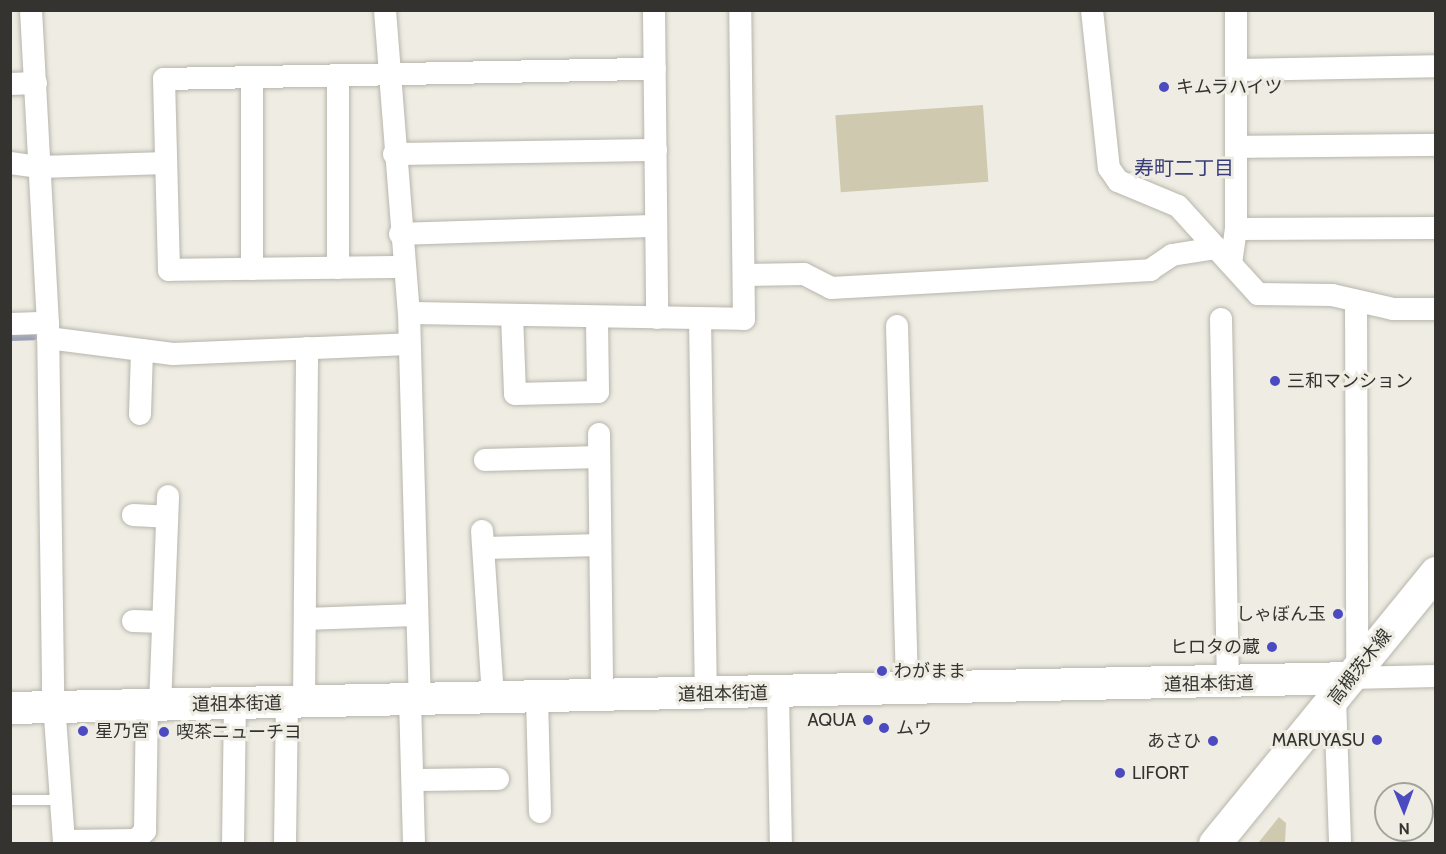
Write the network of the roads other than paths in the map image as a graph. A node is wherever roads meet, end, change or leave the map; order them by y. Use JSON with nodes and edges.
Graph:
{"nodes":[{"id":1,"x":32,"y":10,"type":"edge"},
{"id":2,"x":385,"y":10,"type":"edge"},
{"id":3,"x":654,"y":10,"type":"edge"},
{"id":4,"x":740,"y":10,"type":"edge"},
{"id":5,"x":1092,"y":10,"type":"edge"},
{"id":6,"x":1236,"y":10,"type":"edge"},
{"id":7,"x":1436,"y":66,"type":"edge"},
{"id":8,"x":655,"y":69,"type":"junction"},
{"id":9,"x":1236,"y":70,"type":"junction"},
{"id":10,"x":388,"y":76,"type":"junction"},
{"id":11,"x":338,"y":77,"type":"junction"},
{"id":12,"x":252,"y":78,"type":"junction"},
{"id":13,"x":36,"y":83,"type":"junction"},
{"id":14,"x":10,"y":84,"type":"edge"},
{"id":15,"x":1436,"y":146,"type":"edge"},
{"id":16,"x":1236,"y":147,"type":"junction"},
{"id":17,"x":656,"y":150,"type":"junction"},
{"id":18,"x":394,"y":154,"type":"junction"},
{"id":19,"x":10,"y":163,"type":"edge"},
{"id":20,"x":166,"y":163,"type":"junction"},
{"id":21,"x":40,"y":167,"type":"junction"},
{"id":22,"x":656,"y":226,"type":"junction"},
{"id":23,"x":1436,"y":228,"type":"edge"},
{"id":24,"x":1236,"y":229,"type":"junction"},
{"id":25,"x":400,"y":234,"type":"junction"},
{"id":26,"x":1224,"y":256,"type":"junction"},
{"id":27,"x":402,"y":267,"type":"junction"},
{"id":28,"x":338,"y":268,"type":"junction"},
{"id":29,"x":252,"y":269,"type":"junction"},
{"id":30,"x":744,"y":275,"type":"junction"},
{"id":31,"x":1356,"y":301,"type":"junction"},
{"id":32,"x":1436,"y":309,"type":"edge"},
{"id":33,"x":409,"y":313,"type":"junction"},
{"id":34,"x":512,"y":315,"type":"junction"},
{"id":35,"x":597,"y":317,"type":"junction"},
{"id":36,"x":657,"y":318,"type":"junction"},
{"id":37,"x":700,"y":319,"type":"junction"},
{"id":38,"x":1221,"y":319,"type":"dead end"},
{"id":39,"x":10,"y":324,"type":"edge"},
{"id":40,"x":897,"y":326,"type":"dead end"},
{"id":41,"x":48,"y":331,"type":"junction"},
{"id":42,"x":409,"y":344,"type":"junction"},
{"id":43,"x":307,"y":348,"type":"junction"},
{"id":44,"x":142,"y":350,"type":"junction"},
{"id":45,"x":140,"y":414,"type":"dead end"},
{"id":46,"x":599,"y":434,"type":"dead end"},
{"id":47,"x":599,"y":457,"type":"junction"},
{"id":48,"x":485,"y":460,"type":"dead end"},
{"id":49,"x":133,"y":516,"type":"dead end"},
{"id":50,"x":600,"y":545,"type":"junction"},
{"id":51,"x":1436,"y":573,"type":"edge"},
{"id":52,"x":415,"y":615,"type":"junction"},
{"id":53,"x":305,"y":619,"type":"junction"},
{"id":54,"x":133,"y":621,"type":"dead end"},
{"id":55,"x":163,"y":622,"type":"junction"},
{"id":56,"x":1436,"y":676,"type":"edge"},
{"id":57,"x":1348,"y":682,"type":"junction"},
{"id":58,"x":1228,"y":684,"type":"junction"},
{"id":59,"x":907,"y":691,"type":"junction"},
{"id":60,"x":778,"y":693,"type":"junction"},
{"id":61,"x":706,"y":695,"type":"junction"},
{"id":62,"x":602,"y":697,"type":"junction"},
{"id":63,"x":493,"y":698,"type":"junction"},
{"id":64,"x":537,"y":698,"type":"junction"},
{"id":65,"x":415,"y":700,"type":"junction"},
{"id":66,"x":296,"y":703,"type":"junction"},
{"id":67,"x":235,"y":704,"type":"junction"},
{"id":68,"x":153,"y":706,"type":"junction"},
{"id":69,"x":55,"y":707,"type":"junction"},
{"id":70,"x":10,"y":708,"type":"edge"},
{"id":71,"x":498,"y":779,"type":"dead end"},
{"id":72,"x":412,"y":780,"type":"junction"},
{"id":73,"x":10,"y":800,"type":"edge"},
{"id":74,"x":62,"y":800,"type":"junction"},
{"id":75,"x":540,"y":812,"type":"dead end"},
{"id":76,"x":64,"y":842,"type":"edge"},
{"id":77,"x":233,"y":843,"type":"edge"},
{"id":78,"x":285,"y":843,"type":"edge"},
{"id":79,"x":414,"y":843,"type":"edge"},
{"id":80,"x":781,"y":843,"type":"edge"},
{"id":81,"x":1215,"y":843,"type":"edge"},
{"id":82,"x":1340,"y":843,"type":"edge"}],
"edges":[{"from":1,"to":13,"type":"street"},
{"from":2,"to":10,"type":"street"},
{"from":3,"to":8,"type":"street"},
{"from":4,"to":30,"type":"street"},
{"from":5,"to":26,"type":"street"},
{"from":6,"to":9,"type":"street"},
{"from":7,"to":9,"type":"street"},
{"from":8,"to":10,"type":"street"},
{"from":8,"to":17,"type":"street"},
{"from":9,"to":16,"type":"street"},
{"from":10,"to":11,"type":"street"},
{"from":10,"to":18,"type":"street"},
{"from":11,"to":12,"type":"street"},
{"from":11,"to":28,"type":"street"},
{"from":12,"to":20,"type":"street"},
{"from":12,"to":29,"type":"street"},
{"from":13,"to":14,"type":"street"},
{"from":13,"to":21,"type":"street"},
{"from":15,"to":16,"type":"street"},
{"from":16,"to":24,"type":"street"},
{"from":17,"to":18,"type":"street"},
{"from":17,"to":22,"type":"street"},
{"from":18,"to":25,"type":"street"},
{"from":19,"to":21,"type":"street"},
{"from":20,"to":21,"type":"street"},
{"from":20,"to":29,"type":"street"},
{"from":21,"to":41,"type":"street"},
{"from":22,"to":25,"type":"street"},
{"from":22,"to":36,"type":"street"},
{"from":23,"to":24,"type":"street"},
{"from":24,"to":26,"type":"street"},
{"from":25,"to":27,"type":"street"},
{"from":26,"to":30,"type":"street"},
{"from":26,"to":31,"type":"street"},
{"from":27,"to":28,"type":"street"},
{"from":27,"to":33,"type":"street"},
{"from":28,"to":29,"type":"street"},
{"from":30,"to":37,"type":"street"},
{"from":31,"to":32,"type":"street"},
{"from":31,"to":57,"type":"street"},
{"from":33,"to":34,"type":"street"},
{"from":33,"to":42,"type":"street"},
{"from":34,"to":35,"type":"street"},
{"from":34,"to":35,"type":"street"},
{"from":35,"to":36,"type":"street"},
{"from":36,"to":37,"type":"street"},
{"from":37,"to":61,"type":"street"},
{"from":38,"to":58,"type":"street"},
{"from":39,"to":41,"type":"street"},
{"from":40,"to":59,"type":"street"},
{"from":41,"to":44,"type":"street"},
{"from":41,"to":69,"type":"street"},
{"from":42,"to":43,"type":"street"},
{"from":42,"to":52,"type":"street"},
{"from":43,"to":44,"type":"street"},
{"from":43,"to":53,"type":"street"},
{"from":44,"to":45,"type":"street"},
{"from":46,"to":47,"type":"street"},
{"from":47,"to":48,"type":"street"},
{"from":47,"to":50,"type":"street"},
{"from":49,"to":55,"type":"street"},
{"from":50,"to":62,"type":"street"},
{"from":50,"to":63,"type":"street"},
{"from":51,"to":57,"type":"street","name":"高槻茨木線"},
{"from":52,"to":53,"type":"street"},
{"from":52,"to":65,"type":"street"},
{"from":53,"to":66,"type":"street"},
{"from":54,"to":55,"type":"street"},
{"from":55,"to":68,"type":"street"},
{"from":56,"to":57,"type":"street","name":"道祖本街道"},
{"from":57,"to":58,"type":"street","name":"道祖本街道"},
{"from":57,"to":81,"type":"street","name":"高槻茨木線"},
{"from":57,"to":82,"type":"street"},
{"from":58,"to":59,"type":"street","name":"道祖本街道"},
{"from":59,"to":60,"type":"street","name":"道祖本街道"},
{"from":60,"to":61,"type":"street","name":"道祖本街道"},
{"from":60,"to":80,"type":"street"},
{"from":61,"to":62,"type":"street","name":"道祖本街道"},
{"from":62,"to":64,"type":"street","name":"道祖本街道"},
{"from":63,"to":64,"type":"street","name":"道祖本街道"},
{"from":63,"to":65,"type":"street","name":"道祖本街道"},
{"from":64,"to":75,"type":"street"},
{"from":65,"to":66,"type":"street","name":"道祖本街道"},
{"from":65,"to":72,"type":"street"},
{"from":66,"to":67,"type":"street","name":"道祖本街道"},
{"from":66,"to":78,"type":"street"},
{"from":67,"to":68,"type":"street","name":"道祖本街道"},
{"from":67,"to":77,"type":"street"},
{"from":68,"to":69,"type":"street","name":"道祖本街道"},
{"from":68,"to":76,"type":"street"},
{"from":69,"to":70,"type":"street","name":"道祖本街道"},
{"from":69,"to":74,"type":"street"},
{"from":71,"to":72,"type":"street"},
{"from":72,"to":79,"type":"street"},
{"from":73,"to":74,"type":"lane"},
{"from":74,"to":76,"type":"street"}]}
